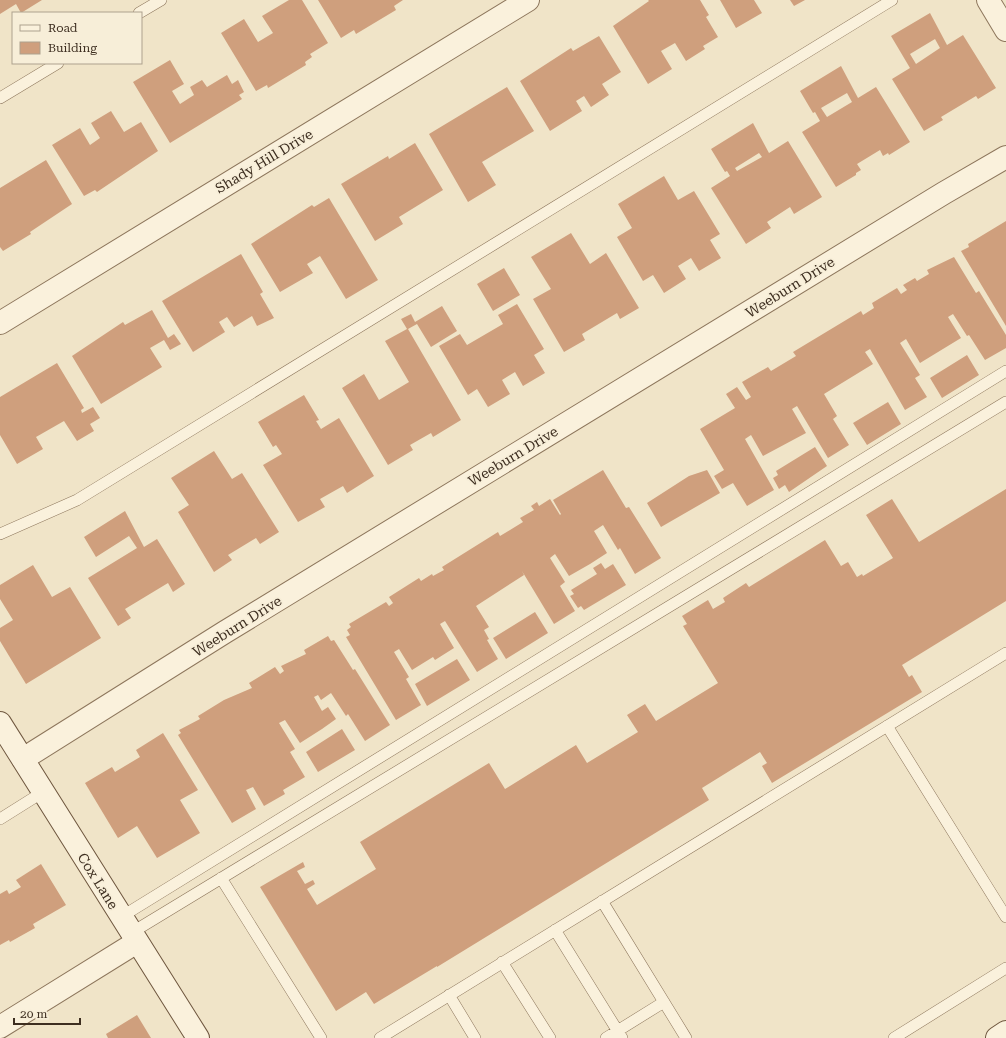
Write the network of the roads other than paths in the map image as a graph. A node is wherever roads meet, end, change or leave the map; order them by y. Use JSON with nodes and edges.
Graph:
{"nodes":[{"id":1,"x":161,"y":0,"type":"edge"},
{"id":2,"x":528,"y":0,"type":"edge"},
{"id":3,"x":892,"y":0,"type":"edge"},
{"id":4,"x":988,"y":0,"type":"edge"},
{"id":5,"x":142,"y":12,"type":"edge"},
{"id":6,"x":1006,"y":30,"type":"edge"},
{"id":7,"x":56,"y":64,"type":"edge"},
{"id":8,"x":0,"y":98,"type":"edge"},
{"id":9,"x":1006,"y":157,"type":"edge"},
{"id":10,"x":0,"y":323,"type":"edge"},
{"id":11,"x":1006,"y":371,"type":"edge"},
{"id":12,"x":1006,"y":402,"type":"edge"},
{"id":13,"x":0,"y":534,"type":"edge"},
{"id":14,"x":1006,"y":652,"type":"edge"},
{"id":15,"x":0,"y":723,"type":"edge"},
{"id":16,"x":887,"y":726,"type":"junction"},
{"id":17,"x":23,"y":759,"type":"junction"},
{"id":18,"x":43,"y":792,"type":"junction"},
{"id":19,"x":0,"y":819,"type":"edge"},
{"id":20,"x":221,"y":878,"type":"junction"},
{"id":21,"x":602,"y":902,"type":"junction"},
{"id":22,"x":1006,"y":917,"type":"edge"},
{"id":23,"x":555,"y":930,"type":"junction"},
{"id":24,"x":130,"y":931,"type":"junction"},
{"id":25,"x":502,"y":962,"type":"junction"},
{"id":26,"x":1006,"y":968,"type":"edge"},
{"id":27,"x":449,"y":995,"type":"junction"},
{"id":28,"x":664,"y":1002,"type":"junction"},
{"id":29,"x":0,"y":1027,"type":"edge"},
{"id":30,"x":1006,"y":1032,"type":"edge"},
{"id":31,"x":620,"y":1034,"type":"edge"},
{"id":32,"x":198,"y":1038,"type":"edge"},
{"id":33,"x":321,"y":1038,"type":"edge"},
{"id":34,"x":380,"y":1038,"type":"edge"},
{"id":35,"x":475,"y":1038,"type":"edge"},
{"id":36,"x":550,"y":1038,"type":"edge"},
{"id":37,"x":606,"y":1038,"type":"edge"},
{"id":38,"x":686,"y":1038,"type":"edge"},
{"id":39,"x":894,"y":1038,"type":"edge"},
{"id":40,"x":996,"y":1038,"type":"edge"}],
"edges":[{"from":1,"to":5,"type":"lane"},
{"from":2,"to":10,"type":"street","name":"Shady Hill Drive"},
{"from":3,"to":13,"type":"lane"},
{"from":4,"to":6,"type":"street"},
{"from":7,"to":8,"type":"lane"},
{"from":9,"to":17,"type":"street","name":"Weeburn Drive"},
{"from":11,"to":24,"type":"lane"},
{"from":12,"to":20,"type":"lane"},
{"from":14,"to":16,"type":"lane"},
{"from":15,"to":17,"type":"street","name":"Cox Lane"},
{"from":16,"to":21,"type":"lane"},
{"from":16,"to":22,"type":"lane"},
{"from":17,"to":18,"type":"street","name":"Cox Lane"},
{"from":18,"to":19,"type":"lane"},
{"from":18,"to":24,"type":"street","name":"Cox Lane"},
{"from":20,"to":24,"type":"lane"},
{"from":20,"to":33,"type":"lane"},
{"from":21,"to":23,"type":"lane"},
{"from":21,"to":28,"type":"lane"},
{"from":23,"to":25,"type":"lane"},
{"from":23,"to":31,"type":"lane"},
{"from":24,"to":29,"type":"street"},
{"from":24,"to":32,"type":"street","name":"Cox Lane"},
{"from":25,"to":27,"type":"lane"},
{"from":25,"to":36,"type":"lane"},
{"from":26,"to":39,"type":"lane"},
{"from":27,"to":34,"type":"lane"},
{"from":27,"to":35,"type":"lane"},
{"from":28,"to":31,"type":"lane"},
{"from":28,"to":38,"type":"lane"},
{"from":30,"to":40,"type":"street"},
{"from":31,"to":37,"type":"lane"}]}
